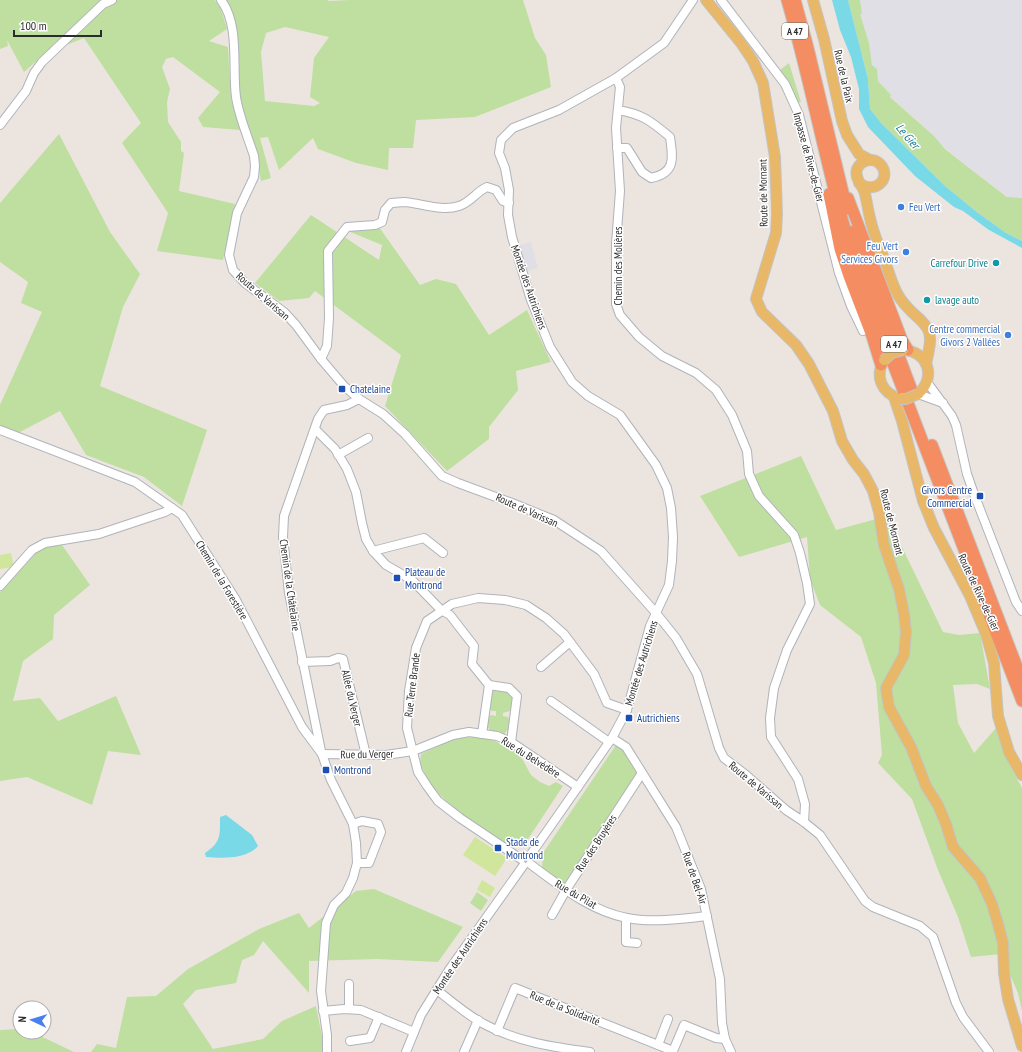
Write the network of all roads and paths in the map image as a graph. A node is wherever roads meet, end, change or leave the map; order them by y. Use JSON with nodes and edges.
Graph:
{"nodes":[{"id":1,"x":112,"y":0,"type":"edge"},
{"id":2,"x":221,"y":0,"type":"edge"},
{"id":3,"x":693,"y":0,"type":"edge"},
{"id":4,"x":706,"y":0,"type":"edge"},
{"id":5,"x":721,"y":0,"type":"edge"},
{"id":6,"x":787,"y":0,"type":"edge"},
{"id":7,"x":795,"y":0,"type":"edge"},
{"id":8,"x":813,"y":0,"type":"edge"},
{"id":9,"x":616,"y":78,"type":"junction"},
{"id":10,"x":618,"y":110,"type":"junction"},
{"id":11,"x":0,"y":125,"type":"edge"},
{"id":12,"x":821,"y":136,"type":"junction"},
{"id":13,"x":617,"y":148,"type":"junction"},
{"id":14,"x":859,"y":154,"type":"junction"},
{"id":15,"x":870,"y":160,"type":"junction"},
{"id":16,"x":836,"y":164,"type":"junction"},
{"id":17,"x":859,"y":165,"type":"junction"},
{"id":18,"x":859,"y":183,"type":"junction"},
{"id":19,"x":876,"y":187,"type":"junction"},
{"id":20,"x":509,"y":203,"type":"junction"},
{"id":21,"x":868,"y":205,"type":"junction"},
{"id":22,"x":863,"y":331,"type":"dead end"},
{"id":23,"x":930,"y":344,"type":"junction"},
{"id":24,"x":908,"y":351,"type":"junction"},
{"id":25,"x":321,"y":359,"type":"junction"},
{"id":26,"x":882,"y":363,"type":"junction"},
{"id":27,"x":926,"y":364,"type":"junction"},
{"id":28,"x":927,"y":382,"type":"junction"},
{"id":29,"x":918,"y":394,"type":"junction"},
{"id":30,"x":359,"y":399,"type":"junction"},
{"id":31,"x":901,"y":401,"type":"junction"},
{"id":32,"x":944,"y":404,"type":"junction"},
{"id":33,"x":315,"y":428,"type":"junction"},
{"id":34,"x":0,"y":430,"type":"edge"},
{"id":35,"x":368,"y":438,"type":"dead end"},
{"id":36,"x":338,"y":455,"type":"junction"},
{"id":37,"x":172,"y":508,"type":"junction"},
{"id":38,"x":373,"y":551,"type":"junction"},
{"id":39,"x":443,"y":553,"type":"dead end"},
{"id":40,"x":0,"y":586,"type":"edge"},
{"id":41,"x":441,"y":610,"type":"junction"},
{"id":42,"x":1022,"y":611,"type":"edge"},
{"id":43,"x":656,"y":613,"type":"junction"},
{"id":44,"x":570,"y":642,"type":"junction"},
{"id":45,"x":302,"y":662,"type":"junction"},
{"id":46,"x":541,"y":667,"type":"dead end"},
{"id":47,"x":1022,"y":680,"type":"edge"},
{"id":48,"x":489,"y":685,"type":"junction"},
{"id":49,"x":551,"y":701,"type":"dead end"},
{"id":50,"x":1022,"y":701,"type":"edge"},
{"id":51,"x":627,"y":710,"type":"junction"},
{"id":52,"x":482,"y":734,"type":"junction"},
{"id":53,"x":611,"y":740,"type":"junction"},
{"id":54,"x":511,"y":742,"type":"junction"},
{"id":55,"x":413,"y":751,"type":"junction"},
{"id":56,"x":322,"y":754,"type":"junction"},
{"id":57,"x":366,"y":755,"type":"junction"},
{"id":58,"x":642,"y":773,"type":"junction"},
{"id":59,"x":1022,"y":775,"type":"edge"},
{"id":60,"x":578,"y":787,"type":"junction"},
{"id":61,"x":804,"y":822,"type":"junction"},
{"id":62,"x":353,"y":824,"type":"junction"},
{"id":63,"x":526,"y":862,"type":"junction"},
{"id":64,"x":357,"y":863,"type":"junction"},
{"id":65,"x":566,"y":890,"type":"junction"},
{"id":66,"x":552,"y":915,"type":"dead end"},
{"id":67,"x":707,"y":916,"type":"junction"},
{"id":68,"x":626,"y":918,"type":"junction"},
{"id":69,"x":638,"y":943,"type":"dead end"},
{"id":70,"x":349,"y":984,"type":"dead end"},
{"id":71,"x":437,"y":990,"type":"junction"},
{"id":72,"x":349,"y":1009,"type":"junction"},
{"id":73,"x":323,"y":1011,"type":"junction"},
{"id":74,"x":379,"y":1017,"type":"junction"},
{"id":75,"x":668,"y":1019,"type":"dead end"},
{"id":76,"x":478,"y":1020,"type":"junction"},
{"id":77,"x":497,"y":1031,"type":"junction"},
{"id":78,"x":414,"y":1032,"type":"junction"},
{"id":79,"x":726,"y":1039,"type":"junction"},
{"id":80,"x":350,"y":1041,"type":"dead end"},
{"id":81,"x":658,"y":1045,"type":"junction"},
{"id":82,"x":1022,"y":1046,"type":"edge"},
{"id":83,"x":468,"y":1050,"type":"edge"},
{"id":84,"x":327,"y":1052,"type":"edge"},
{"id":85,"x":406,"y":1052,"type":"edge"},
{"id":86,"x":590,"y":1052,"type":"edge"},
{"id":87,"x":731,"y":1052,"type":"edge"},
{"id":88,"x":989,"y":1052,"type":"edge"}],
"edges":[{"from":1,"to":11,"type":"street"},
{"from":2,"to":25,"type":"street","name":"Route de Varissan"},
{"from":3,"to":9,"type":"street","name":"Montée des Autrichiens"},
{"from":4,"to":82,"type":"main road","name":"Route de Mornant"},
{"from":5,"to":22,"type":"street","name":"Impasse de Rive-de-Gier"},
{"from":6,"to":12,"type":"highway","number":"A 47"},
{"from":7,"to":16,"type":"highway","number":"A 47"},
{"from":8,"to":14,"type":"main road","name":"Rue de la Paix"},
{"from":9,"to":10,"type":"street","name":"Chemin des Molières"},
{"from":9,"to":20,"type":"street","name":"Montée des Autrichiens"},
{"from":10,"to":13,"type":"street","name":"Chemin des Molières"},
{"from":10,"to":13,"type":"street"},
{"from":12,"to":26,"type":"highway"},
{"from":12,"to":50,"type":"highway","number":"A 47"},
{"from":13,"to":61,"type":"street","name":"Chemin des Molières"},
{"from":14,"to":15,"type":"main road","name":"Rue de la Paix"},
{"from":14,"to":17,"type":"main road"},
{"from":15,"to":17,"type":"main road"},
{"from":15,"to":19,"type":"main road"},
{"from":16,"to":24,"type":"highway"},
{"from":16,"to":47,"type":"highway","number":"A 47"},
{"from":17,"to":18,"type":"main road"},
{"from":18,"to":19,"type":"main road"},
{"from":18,"to":21,"type":"main road"},
{"from":19,"to":21,"type":"main road"},
{"from":20,"to":25,"type":"street"},
{"from":20,"to":43,"type":"street","name":"Montée des Autrichiens"},
{"from":21,"to":23,"type":"main road"},
{"from":23,"to":24,"type":"main road"},
{"from":23,"to":27,"type":"main road"},
{"from":24,"to":26,"type":"main road","bridge":true},
{"from":24,"to":27,"type":"main road"},
{"from":25,"to":30,"type":"street","name":"Route de Varissan"},
{"from":26,"to":31,"type":"main road"},
{"from":27,"to":28,"type":"main road"},
{"from":28,"to":29,"type":"main road"},
{"from":28,"to":32,"type":"street"},
{"from":29,"to":31,"type":"main road","bridge":true},
{"from":29,"to":32,"type":"street"},
{"from":30,"to":33,"type":"street","name":"Chemin de la Châtelaine"},
{"from":30,"to":43,"type":"street","name":"Route de Varissan"},
{"from":31,"to":59,"type":"main road","name":"Route de Rive-de-Gier"},
{"from":32,"to":42,"type":"street"},
{"from":33,"to":36,"type":"street"},
{"from":33,"to":45,"type":"street","name":"Chemin de la Châtelaine"},
{"from":34,"to":37,"type":"street","name":"Chemin de la Forestière"},
{"from":35,"to":36,"type":"street"},
{"from":36,"to":38,"type":"street"},
{"from":37,"to":40,"type":"street"},
{"from":37,"to":56,"type":"street","name":"Chemin de la Forestière"},
{"from":38,"to":39,"type":"street"},
{"from":38,"to":41,"type":"street"},
{"from":41,"to":44,"type":"street","name":"Rue Terre Brande"},
{"from":41,"to":48,"type":"street"},
{"from":41,"to":55,"type":"street","name":"Rue Terre Brande"},
{"from":43,"to":51,"type":"street","name":"Montée des Autrichiens"},
{"from":43,"to":61,"type":"street","name":"Route de Varissan"},
{"from":44,"to":46,"type":"street"},
{"from":44,"to":51,"type":"street","name":"Rue Terre Brande"},
{"from":45,"to":56,"type":"street","name":"Chemin de la Châtelaine"},
{"from":45,"to":57,"type":"street","name":"Allée du Verger"},
{"from":48,"to":52,"type":"street"},
{"from":48,"to":54,"type":"street"},
{"from":49,"to":53,"type":"street","name":"Rue de Bel-Air"},
{"from":51,"to":53,"type":"street","name":"Montée des Autrichiens"},
{"from":52,"to":54,"type":"street","name":"Rue du Belvédère"},
{"from":52,"to":55,"type":"street","name":"Rue du Belvédère"},
{"from":53,"to":58,"type":"street","name":"Rue de Bel-Air"},
{"from":53,"to":60,"type":"street","name":"Montée des Autrichiens"},
{"from":54,"to":60,"type":"street","name":"Rue du Belvédère"},
{"from":55,"to":57,"type":"street","name":"Rue du Verger"},
{"from":55,"to":63,"type":"street","name":"Rue Terre Brande"},
{"from":56,"to":57,"type":"street","name":"Rue du Verger"},
{"from":56,"to":62,"type":"street","name":"Chemin de la Forestière"},
{"from":58,"to":65,"type":"street","name":"Rue des Bruyères"},
{"from":58,"to":67,"type":"street","name":"Rue de Bel-Air"},
{"from":60,"to":63,"type":"street","name":"Montée des Autrichiens"},
{"from":61,"to":88,"type":"street","name":"Route de Varissan"},
{"from":62,"to":64,"type":"street","name":"Chemin de la Forestière"},
{"from":62,"to":64,"type":"street"},
{"from":63,"to":65,"type":"street","name":"Rue du Pilat"},
{"from":63,"to":71,"type":"street","name":"Montée des Autrichiens"},
{"from":64,"to":73,"type":"street","name":"Chemin de la Forestière"},
{"from":65,"to":66,"type":"street","name":"Rue des Bruyères"},
{"from":65,"to":68,"type":"street","name":"Rue du Pilat"},
{"from":67,"to":68,"type":"street","name":"Rue du Pilat"},
{"from":67,"to":79,"type":"street","name":"Rue de Bel-Air"},
{"from":68,"to":69,"type":"street"},
{"from":70,"to":72,"type":"street"},
{"from":71,"to":76,"type":"street"},
{"from":71,"to":78,"type":"street","name":"Montée des Autrichiens"},
{"from":72,"to":73,"type":"street"},
{"from":72,"to":74,"type":"street"},
{"from":73,"to":84,"type":"street","name":"Chemin de la Forestière"},
{"from":74,"to":78,"type":"street"},
{"from":74,"to":80,"type":"street"},
{"from":75,"to":81,"type":"street"},
{"from":76,"to":77,"type":"street"},
{"from":76,"to":83,"type":"street"},
{"from":77,"to":81,"type":"street","name":"Rue de la Solidarité"},
{"from":77,"to":86,"type":"street"},
{"from":78,"to":85,"type":"street","name":"Montée des Autrichiens"},
{"from":79,"to":81,"type":"street"},
{"from":79,"to":87,"type":"street","name":"Rue de Bel-Air"}]}
